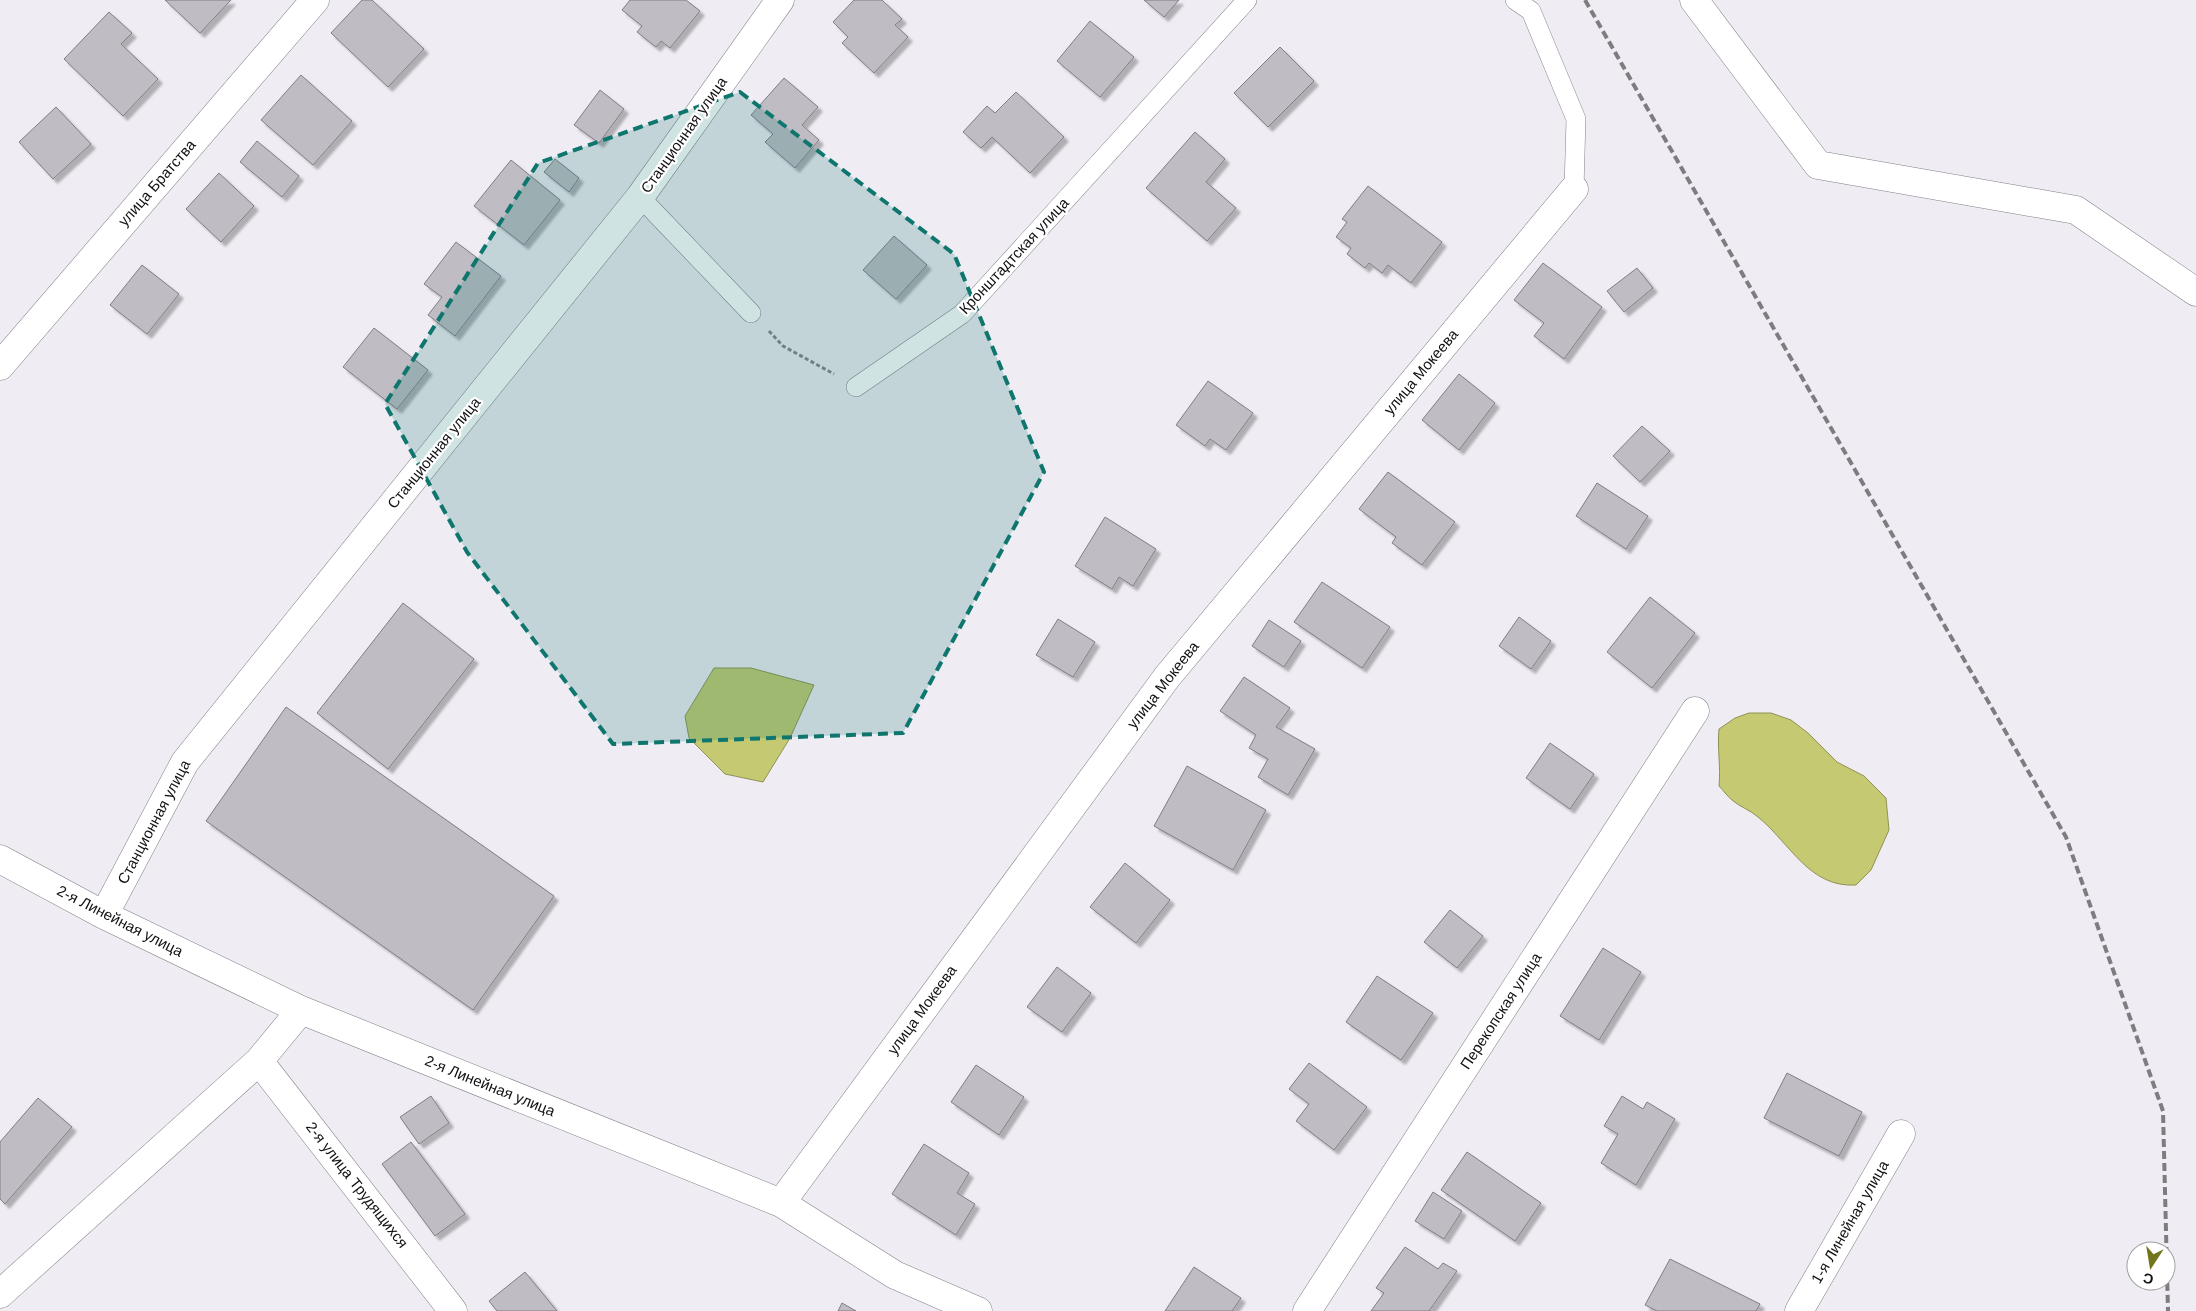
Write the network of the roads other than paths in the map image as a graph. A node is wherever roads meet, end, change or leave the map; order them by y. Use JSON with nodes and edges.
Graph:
{"nodes":[{"id":1,"x":315,"y":0,"type":"edge"},
{"id":2,"x":780,"y":0,"type":"edge"},
{"id":3,"x":1247,"y":0,"type":"edge"},
{"id":4,"x":1515,"y":0,"type":"edge"},
{"id":5,"x":1694,"y":0,"type":"edge"},
{"id":6,"x":1574,"y":189,"type":"joint"},
{"id":7,"x":640,"y":197,"type":"junction"},
{"id":8,"x":2196,"y":292,"type":"edge"},
{"id":9,"x":751,"y":313,"type":"road end"},
{"id":10,"x":0,"y":366,"type":"edge"},
{"id":11,"x":856,"y":387,"type":"road end"},
{"id":12,"x":1695,"y":711,"type":"dead end"},
{"id":13,"x":0,"y":859,"type":"edge"},
{"id":14,"x":104,"y":915,"type":"junction"},
{"id":15,"x":301,"y":1010,"type":"junction"},
{"id":16,"x":259,"y":1061,"type":"junction"},
{"id":17,"x":1900,"y":1134,"type":"dead end"},
{"id":18,"x":781,"y":1203,"type":"junction"},
{"id":19,"x":0,"y":1294,"type":"edge"},
{"id":20,"x":453,"y":1311,"type":"edge"},
{"id":21,"x":978,"y":1311,"type":"edge"},
{"id":22,"x":1307,"y":1311,"type":"edge"},
{"id":23,"x":1799,"y":1311,"type":"edge"}],
"edges":[{"from":1,"to":10,"type":"street","name":"улица Братства"},
{"from":2,"to":7,"type":"street","name":"Станционная улица"},
{"from":3,"to":11,"type":"lane","name":"Кронштадтская улица"},
{"from":4,"to":6,"type":"lane"},
{"from":5,"to":8,"type":"street"},
{"from":6,"to":18,"type":"street","name":"улица Мокеева"},
{"from":7,"to":9,"type":"lane"},
{"from":7,"to":14,"type":"street","name":"Станционная улица"},
{"from":12,"to":22,"type":"street","name":"Перекопская улица"},
{"from":13,"to":14,"type":"street","name":"2-я Линейная улица"},
{"from":14,"to":15,"type":"street","name":"2-я Линейная улица"},
{"from":15,"to":16,"type":"street"},
{"from":15,"to":18,"type":"street","name":"2-я Линейная улица"},
{"from":16,"to":19,"type":"street"},
{"from":16,"to":20,"type":"street","name":"2-я улица Трудящихся"},
{"from":17,"to":23,"type":"street","name":"1-я Линейная улица"},
{"from":18,"to":21,"type":"street","name":"2-я Линейная улица"}]}
